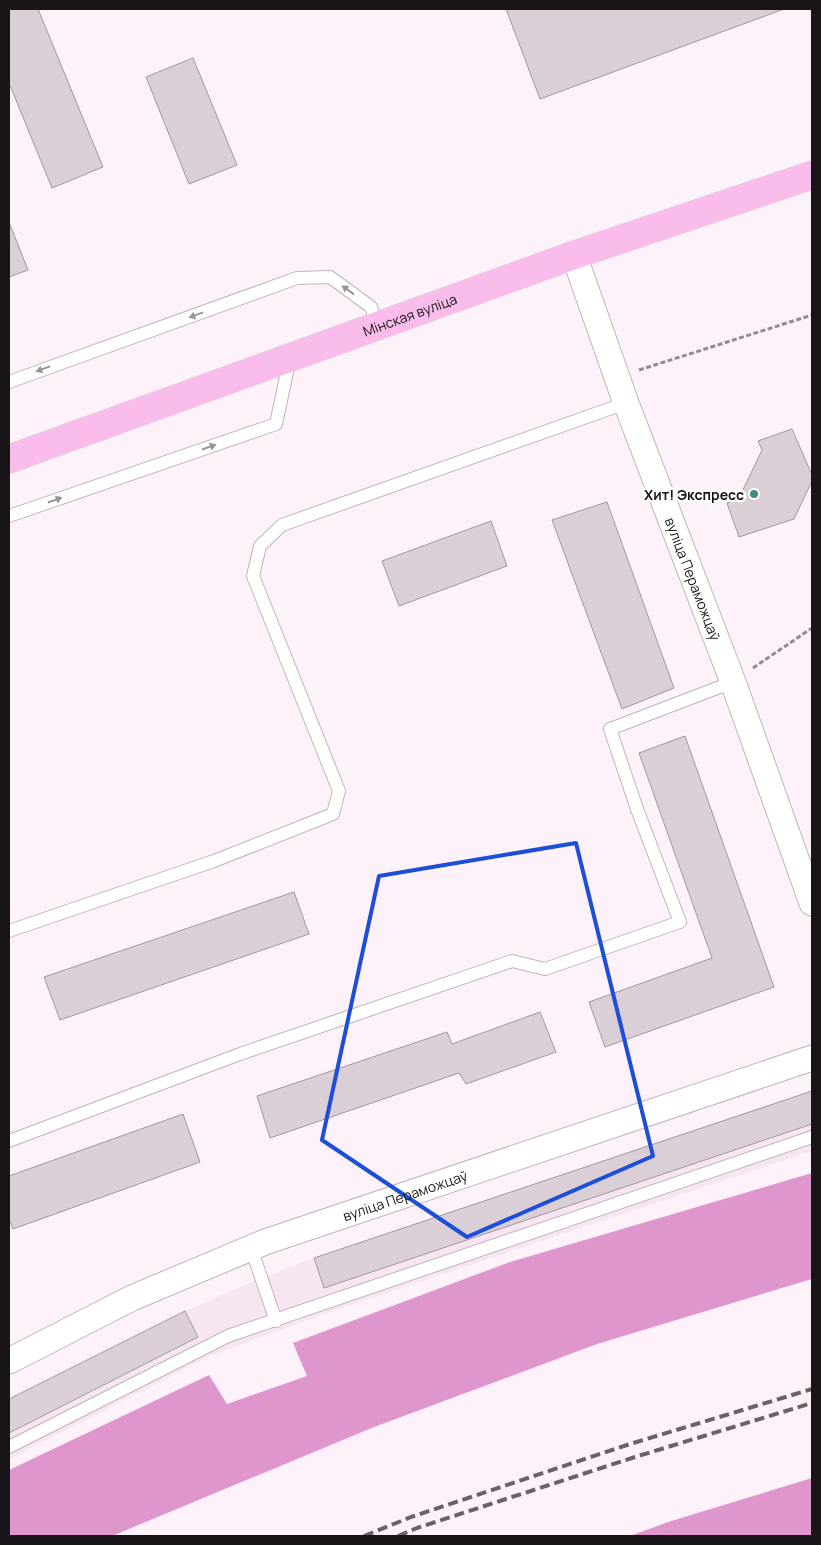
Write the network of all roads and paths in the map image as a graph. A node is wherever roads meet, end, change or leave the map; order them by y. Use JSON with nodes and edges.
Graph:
{"nodes":[{"id":1,"x":812,"y":175,"type":"edge"},
{"id":2,"x":574,"y":255,"type":"junction"},
{"id":3,"x":812,"y":316,"type":"edge"},
{"id":4,"x":378,"y":326,"type":"junction"},
{"id":5,"x":290,"y":358,"type":"junction"},
{"id":6,"x":617,"y":377,"type":"junction"},
{"id":7,"x":9,"y":382,"type":"edge"},
{"id":8,"x":626,"y":403,"type":"junction"},
{"id":9,"x":9,"y":459,"type":"edge"},
{"id":10,"x":9,"y":516,"type":"edge"},
{"id":11,"x":812,"y":628,"type":"edge"},
{"id":12,"x":733,"y":682,"type":"junction"},
{"id":13,"x":812,"y":903,"type":"edge"},
{"id":14,"x":9,"y":931,"type":"edge"},
{"id":15,"x":812,"y":1058,"type":"edge"},
{"id":16,"x":812,"y":1137,"type":"edge"},
{"id":17,"x":9,"y":1141,"type":"edge"},
{"id":18,"x":251,"y":1248,"type":"junction"},
{"id":19,"x":276,"y":1320,"type":"junction"},
{"id":20,"x":9,"y":1361,"type":"edge"},
{"id":21,"x":9,"y":1447,"type":"edge"}],
"edges":[{"from":1,"to":2,"type":"main road","name":"Мінская вуліца"},
{"from":2,"to":4,"type":"main road","name":"Мінская вуліца"},
{"from":2,"to":6,"type":"street","name":"вуліца Пераможцаў"},
{"from":3,"to":6,"type":"path"},
{"from":4,"to":5,"type":"main road","name":"Мінская вуліца"},
{"from":4,"to":7,"type":"lane","one_way":true},
{"from":5,"to":9,"type":"main road","name":"Мінская вуліца"},
{"from":10,"to":5,"type":"lane","one_way":true},
{"from":6,"to":8,"type":"street","name":"вуліца Пераможцаў"},
{"from":8,"to":12,"type":"street","name":"вуліца Пераможцаў"},
{"from":8,"to":14,"type":"lane"},
{"from":11,"to":12,"type":"path"},
{"from":12,"to":13,"type":"street","name":"вуліца Пераможцаў"},
{"from":12,"to":17,"type":"lane"},
{"from":15,"to":18,"type":"street","name":"вуліца Пераможцаў"},
{"from":16,"to":19,"type":"lane"},
{"from":18,"to":19,"type":"lane"},
{"from":18,"to":20,"type":"street","name":"вуліца Пераможцаў"},
{"from":19,"to":21,"type":"lane"}]}
